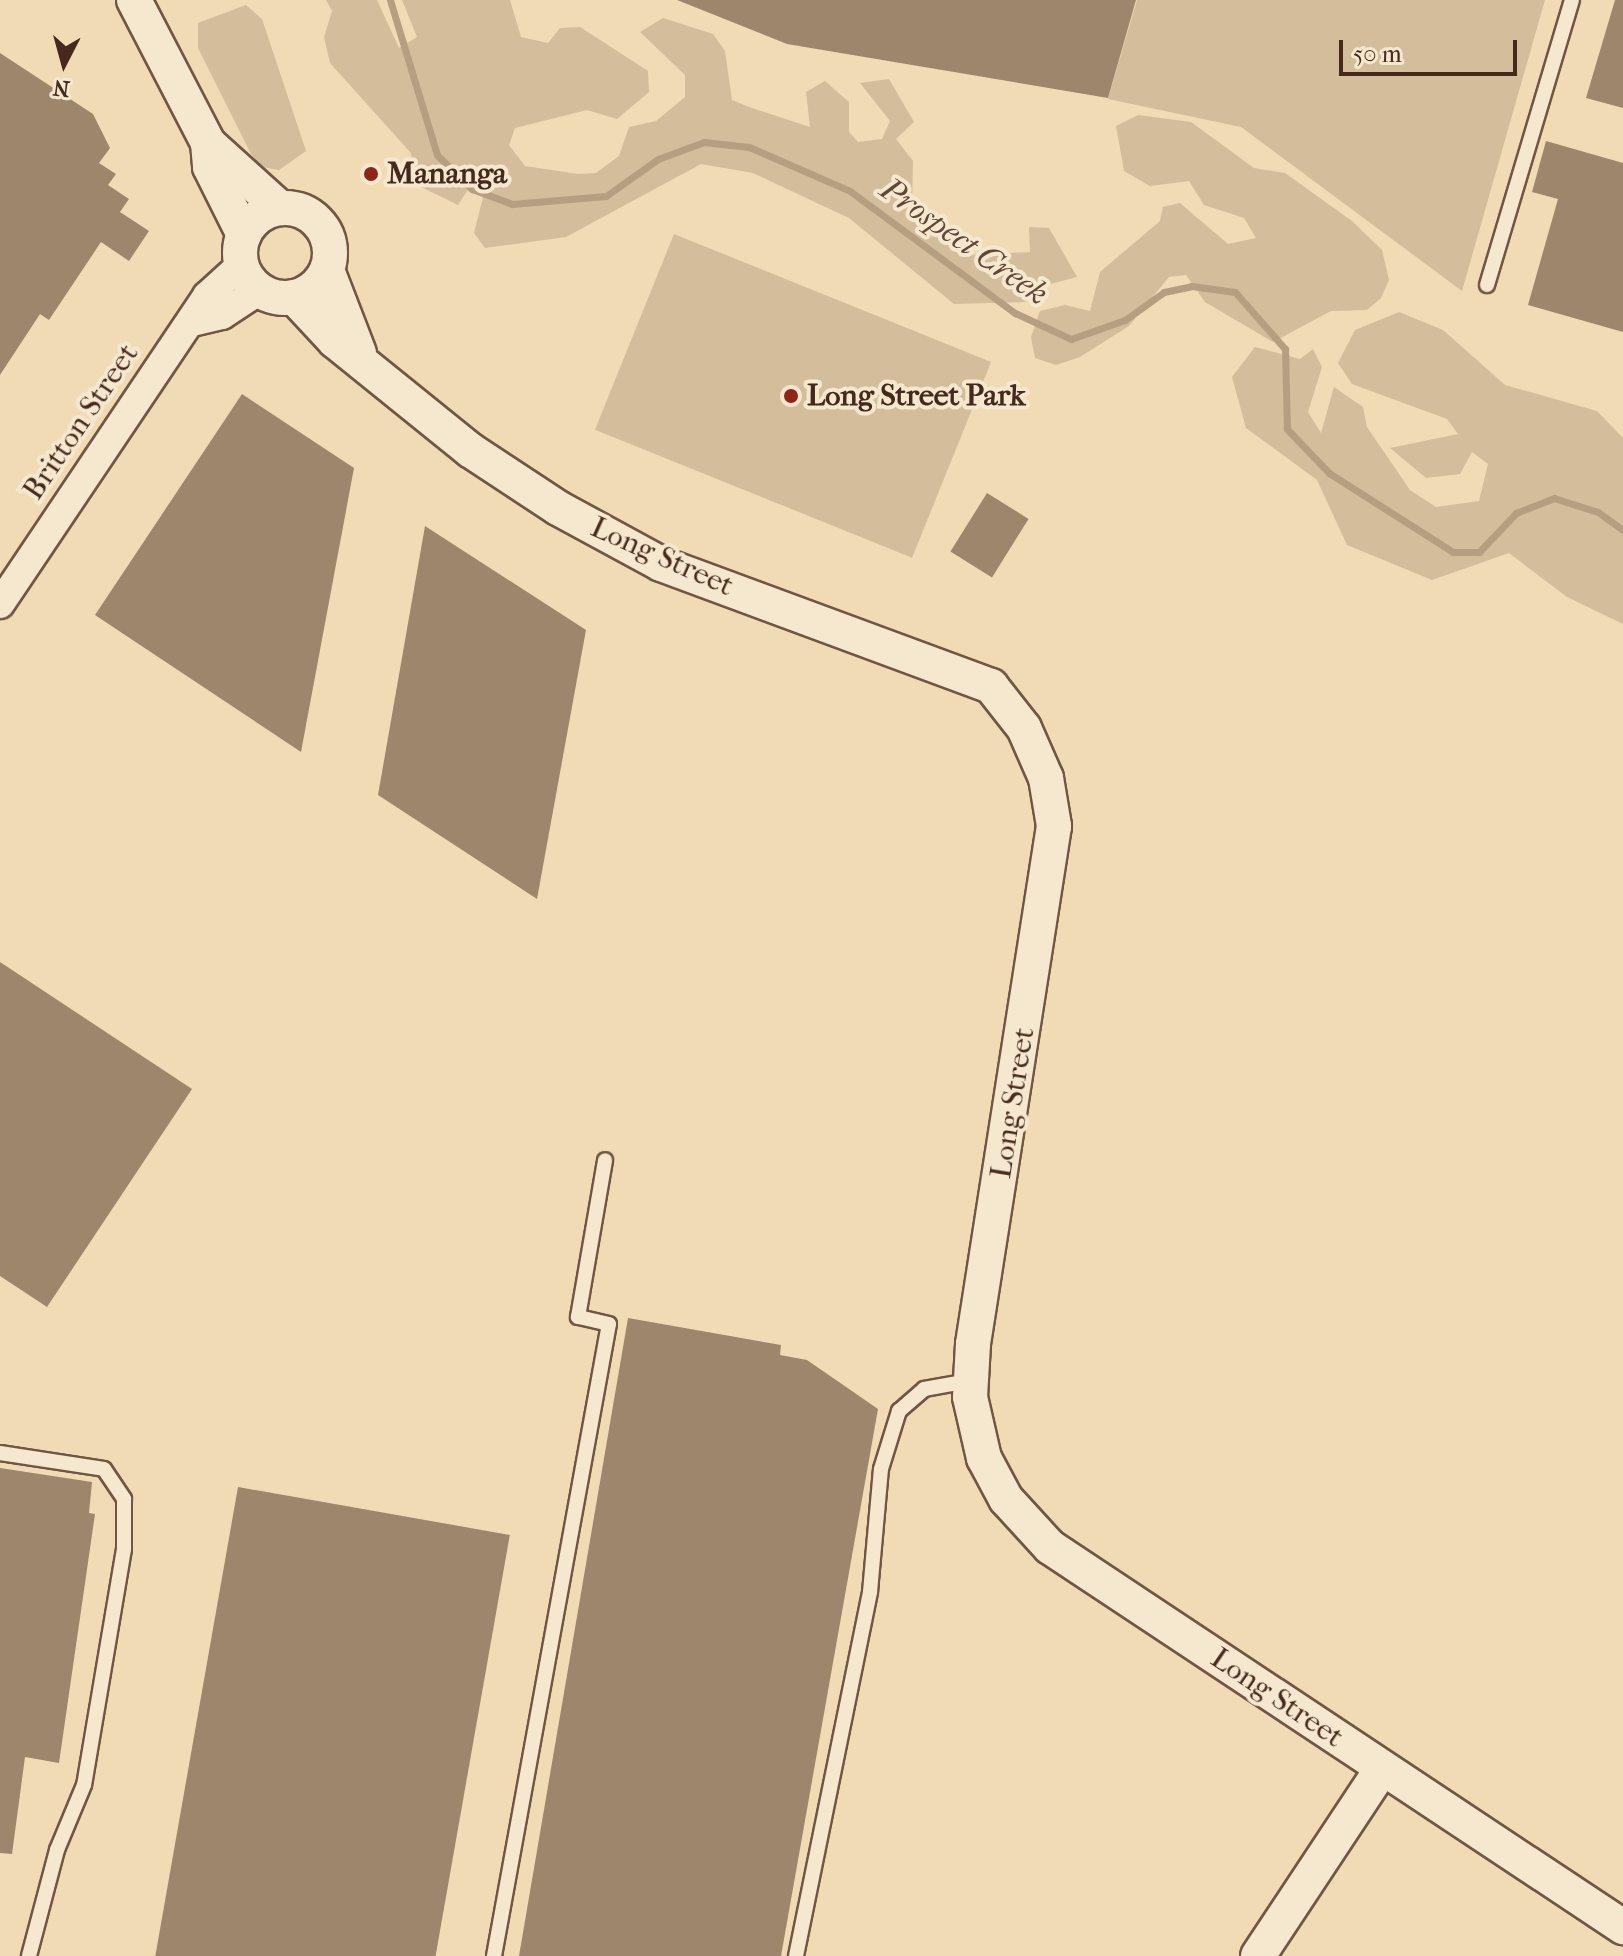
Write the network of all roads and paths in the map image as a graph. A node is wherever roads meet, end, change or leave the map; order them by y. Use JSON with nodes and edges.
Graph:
{"nodes":[{"id":1,"x":134,"y":0,"type":"edge"},
{"id":2,"x":1572,"y":0,"type":"edge"},
{"id":3,"x":208,"y":143,"type":"junction"},
{"id":4,"x":280,"y":208,"type":"junction"},
{"id":5,"x":248,"y":263,"type":"junction"},
{"id":6,"x":327,"y":270,"type":"junction"},
{"id":7,"x":1487,"y":285,"type":"dead end"},
{"id":8,"x":294,"y":297,"type":"junction"},
{"id":9,"x":359,"y":353,"type":"junction"},
{"id":10,"x":0,"y":604,"type":"edge"},
{"id":11,"x":605,"y":1160,"type":"dead end"},
{"id":12,"x":971,"y":1381,"type":"junction"},
{"id":13,"x":0,"y":1453,"type":"edge"},
{"id":14,"x":1382,"y":1769,"type":"junction"},
{"id":15,"x":1623,"y":1927,"type":"edge"},
{"id":16,"x":29,"y":1956,"type":"edge"},
{"id":17,"x":494,"y":1956,"type":"edge"},
{"id":18,"x":796,"y":1956,"type":"edge"},
{"id":19,"x":1258,"y":1956,"type":"edge"}],
"edges":[{"from":1,"to":3,"type":"street"},
{"from":2,"to":7,"type":"lane"},
{"from":3,"to":4,"type":"street"},
{"from":3,"to":5,"type":"street"},
{"from":4,"to":5,"type":"street"},
{"from":4,"to":6,"type":"street","name":"Long Street"},
{"from":5,"to":8,"type":"street"},
{"from":5,"to":10,"type":"street","name":"Britton Street"},
{"from":6,"to":8,"type":"street"},
{"from":6,"to":9,"type":"street","name":"Long Street"},
{"from":8,"to":9,"type":"street","name":"Long Street"},
{"from":9,"to":12,"type":"street","name":"Long Street"},
{"from":11,"to":17,"type":"lane"},
{"from":12,"to":14,"type":"street","name":"Long Street"},
{"from":12,"to":18,"type":"lane"},
{"from":13,"to":16,"type":"lane"},
{"from":14,"to":15,"type":"street","name":"Long Street"},
{"from":14,"to":19,"type":"street"}]}
